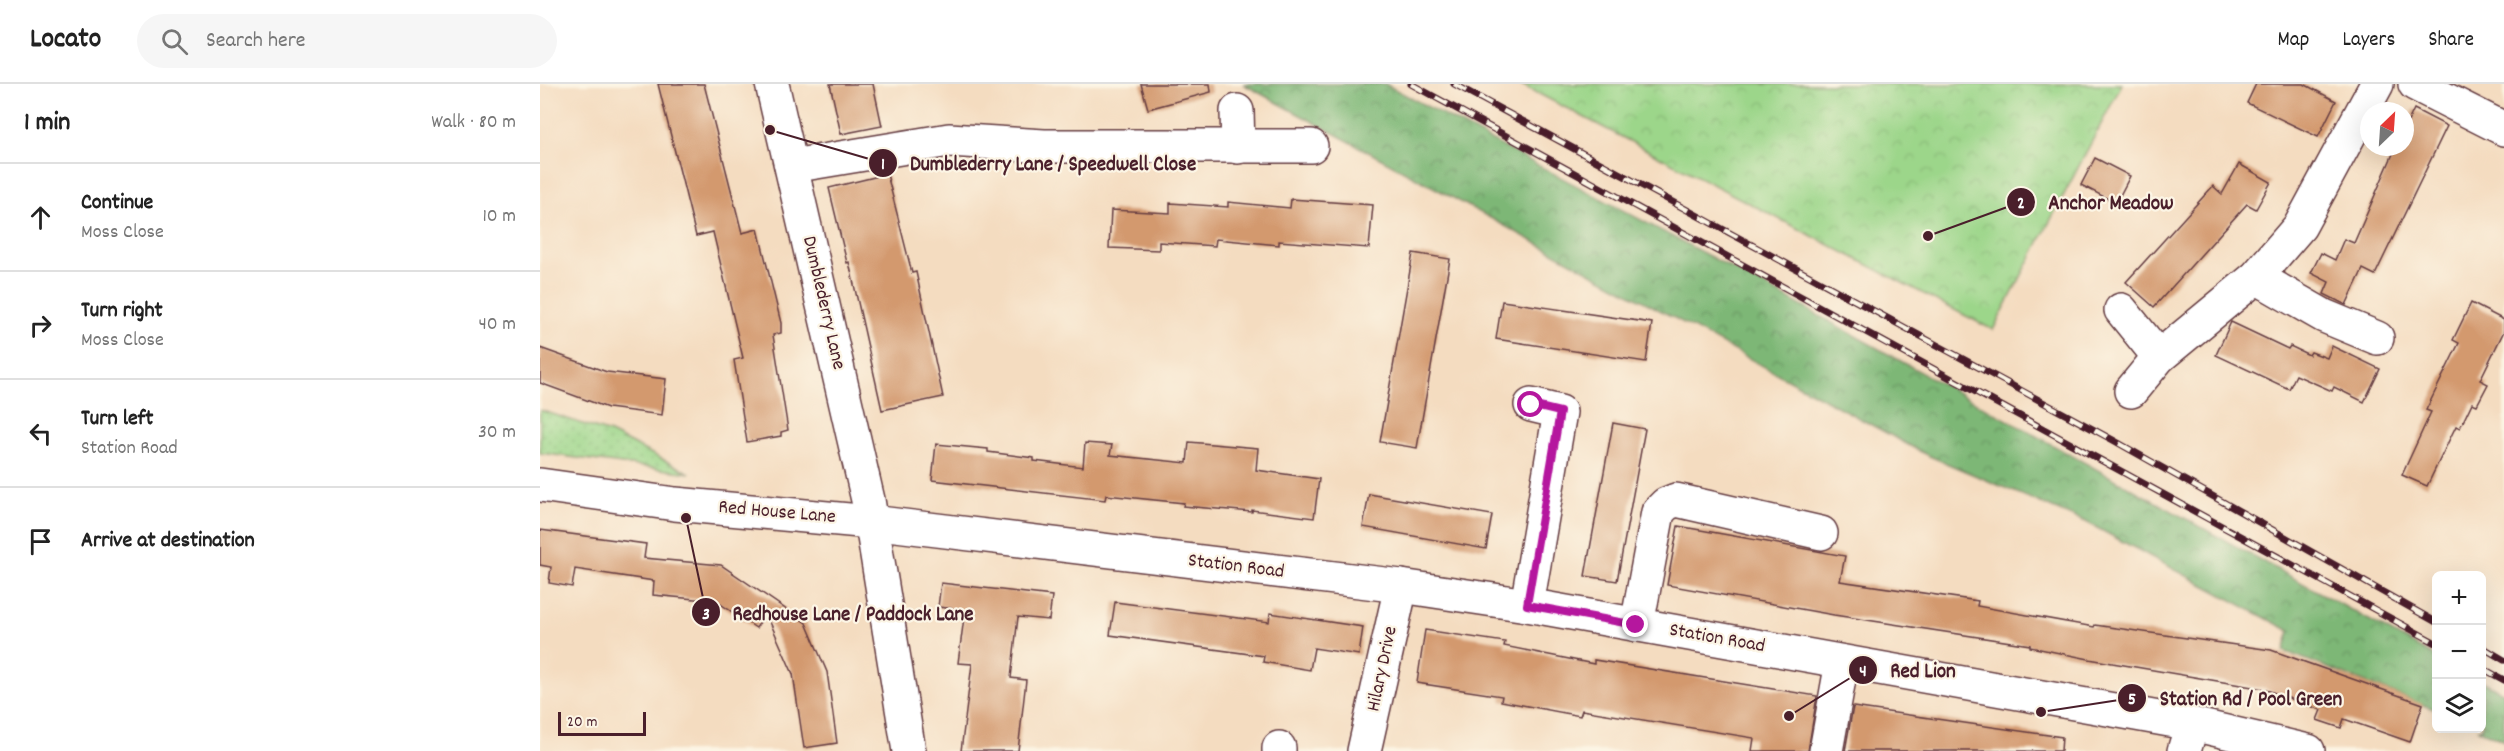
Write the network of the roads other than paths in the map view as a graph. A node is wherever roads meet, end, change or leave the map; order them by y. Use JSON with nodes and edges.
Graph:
{"nodes":[{"id":1,"x":772,"y":84,"type":"edge"},
{"id":2,"x":2377,"y":84,"type":"edge"},
{"id":3,"x":2415,"y":84,"type":"edge"},
{"id":4,"x":1237,"y":111,"type":"dead end"},
{"id":5,"x":2504,"y":129,"type":"edge"},
{"id":6,"x":1311,"y":146,"type":"dead end"},
{"id":7,"x":1238,"y":147,"type":"junction"},
{"id":8,"x":792,"y":166,"type":"junction"},
{"id":9,"x":2256,"y":277,"type":"junction"},
{"id":10,"x":2121,"y":310,"type":"dead end"},
{"id":11,"x":2377,"y":338,"type":"dead end"},
{"id":12,"x":2159,"y":357,"type":"junction"},
{"id":13,"x":2131,"y":391,"type":"dead end"},
{"id":14,"x":1531,"y":405,"type":"dead end"},
{"id":15,"x":540,"y":485,"type":"edge"},
{"id":16,"x":871,"y":522,"type":"junction"},
{"id":17,"x":1821,"y":533,"type":"dead end"},
{"id":18,"x":1401,"y":586,"type":"junction"},
{"id":19,"x":1527,"y":605,"type":"junction"},
{"id":20,"x":1636,"y":625,"type":"junction"},
{"id":21,"x":1842,"y":662,"type":"junction"},
{"id":22,"x":2188,"y":738,"type":"edge"},
{"id":23,"x":909,"y":751,"type":"edge"},
{"id":24,"x":1364,"y":751,"type":"edge"},
{"id":25,"x":1826,"y":751,"type":"edge"},
{"id":26,"x":2308,"y":751,"type":"edge"}],
"edges":[{"from":1,"to":8,"type":"street","name":"Dumblederry Lane"},
{"from":2,"to":9,"type":"street"},
{"from":3,"to":5,"type":"street"},
{"from":4,"to":7,"type":"street"},
{"from":6,"to":7,"type":"street"},
{"from":7,"to":8,"type":"street"},
{"from":8,"to":16,"type":"street","name":"Dumblederry Lane"},
{"from":9,"to":11,"type":"street"},
{"from":9,"to":12,"type":"street"},
{"from":10,"to":12,"type":"street"},
{"from":12,"to":13,"type":"street"},
{"from":14,"to":19,"type":"street"},
{"from":15,"to":16,"type":"street","name":"Red House Lane"},
{"from":16,"to":18,"type":"street","name":"Station Road"},
{"from":16,"to":23,"type":"street","name":"Dumblederry Lane"},
{"from":17,"to":20,"type":"street"},
{"from":18,"to":19,"type":"street","name":"Station Road"},
{"from":18,"to":24,"type":"street","name":"Hilary Drive"},
{"from":19,"to":20,"type":"street","name":"Station Road"},
{"from":20,"to":21,"type":"street","name":"Station Road"},
{"from":21,"to":22,"type":"street","name":"Station Road"},
{"from":21,"to":25,"type":"street"},
{"from":22,"to":26,"type":"street","name":"Station Road"}]}
